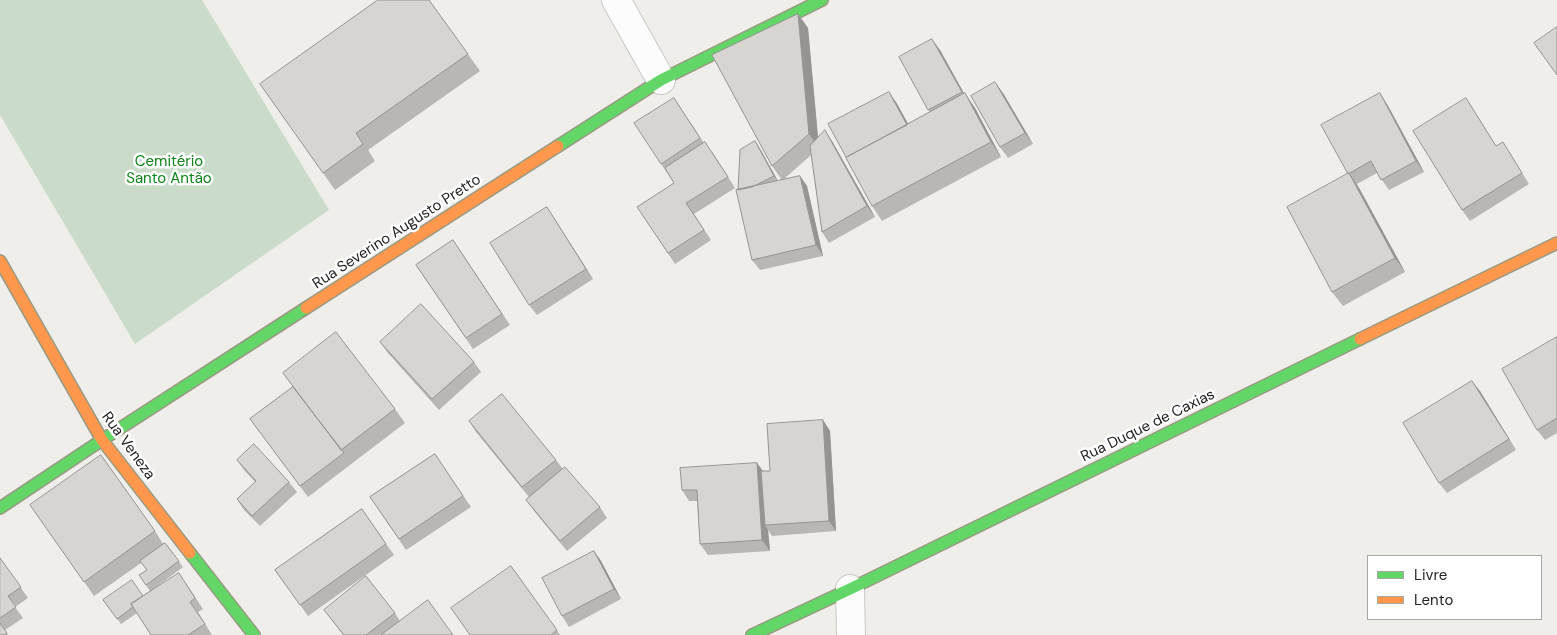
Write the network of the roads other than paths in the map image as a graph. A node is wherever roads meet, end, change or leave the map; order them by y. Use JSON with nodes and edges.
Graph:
{"nodes":[{"id":1,"x":616,"y":0,"type":"edge"},
{"id":2,"x":822,"y":0,"type":"edge"},
{"id":3,"x":661,"y":80,"type":"junction"},
{"id":4,"x":1557,"y":243,"type":"edge"},
{"id":5,"x":0,"y":260,"type":"edge"},
{"id":6,"x":102,"y":440,"type":"junction"},
{"id":7,"x":0,"y":508,"type":"edge"},
{"id":8,"x":850,"y":589,"type":"junction"},
{"id":9,"x":254,"y":635,"type":"edge"},
{"id":10,"x":752,"y":635,"type":"edge"},
{"id":11,"x":851,"y":635,"type":"edge"}],
"edges":[{"from":1,"to":3,"type":"street"},
{"from":2,"to":3,"type":"street","name":"Rua Severino Augusto Pretto"},
{"from":3,"to":6,"type":"street","name":"Rua Severino Augusto Pretto"},
{"from":4,"to":8,"type":"street","name":"Rua Duque de Caxias"},
{"from":5,"to":6,"type":"street","name":"Rua Veneza"},
{"from":6,"to":7,"type":"street","name":"Rua Severino Augusto Pretto"},
{"from":6,"to":9,"type":"street","name":"Rua Veneza"},
{"from":8,"to":10,"type":"street","name":"Rua Duque de Caxias"},
{"from":8,"to":11,"type":"street"}]}
